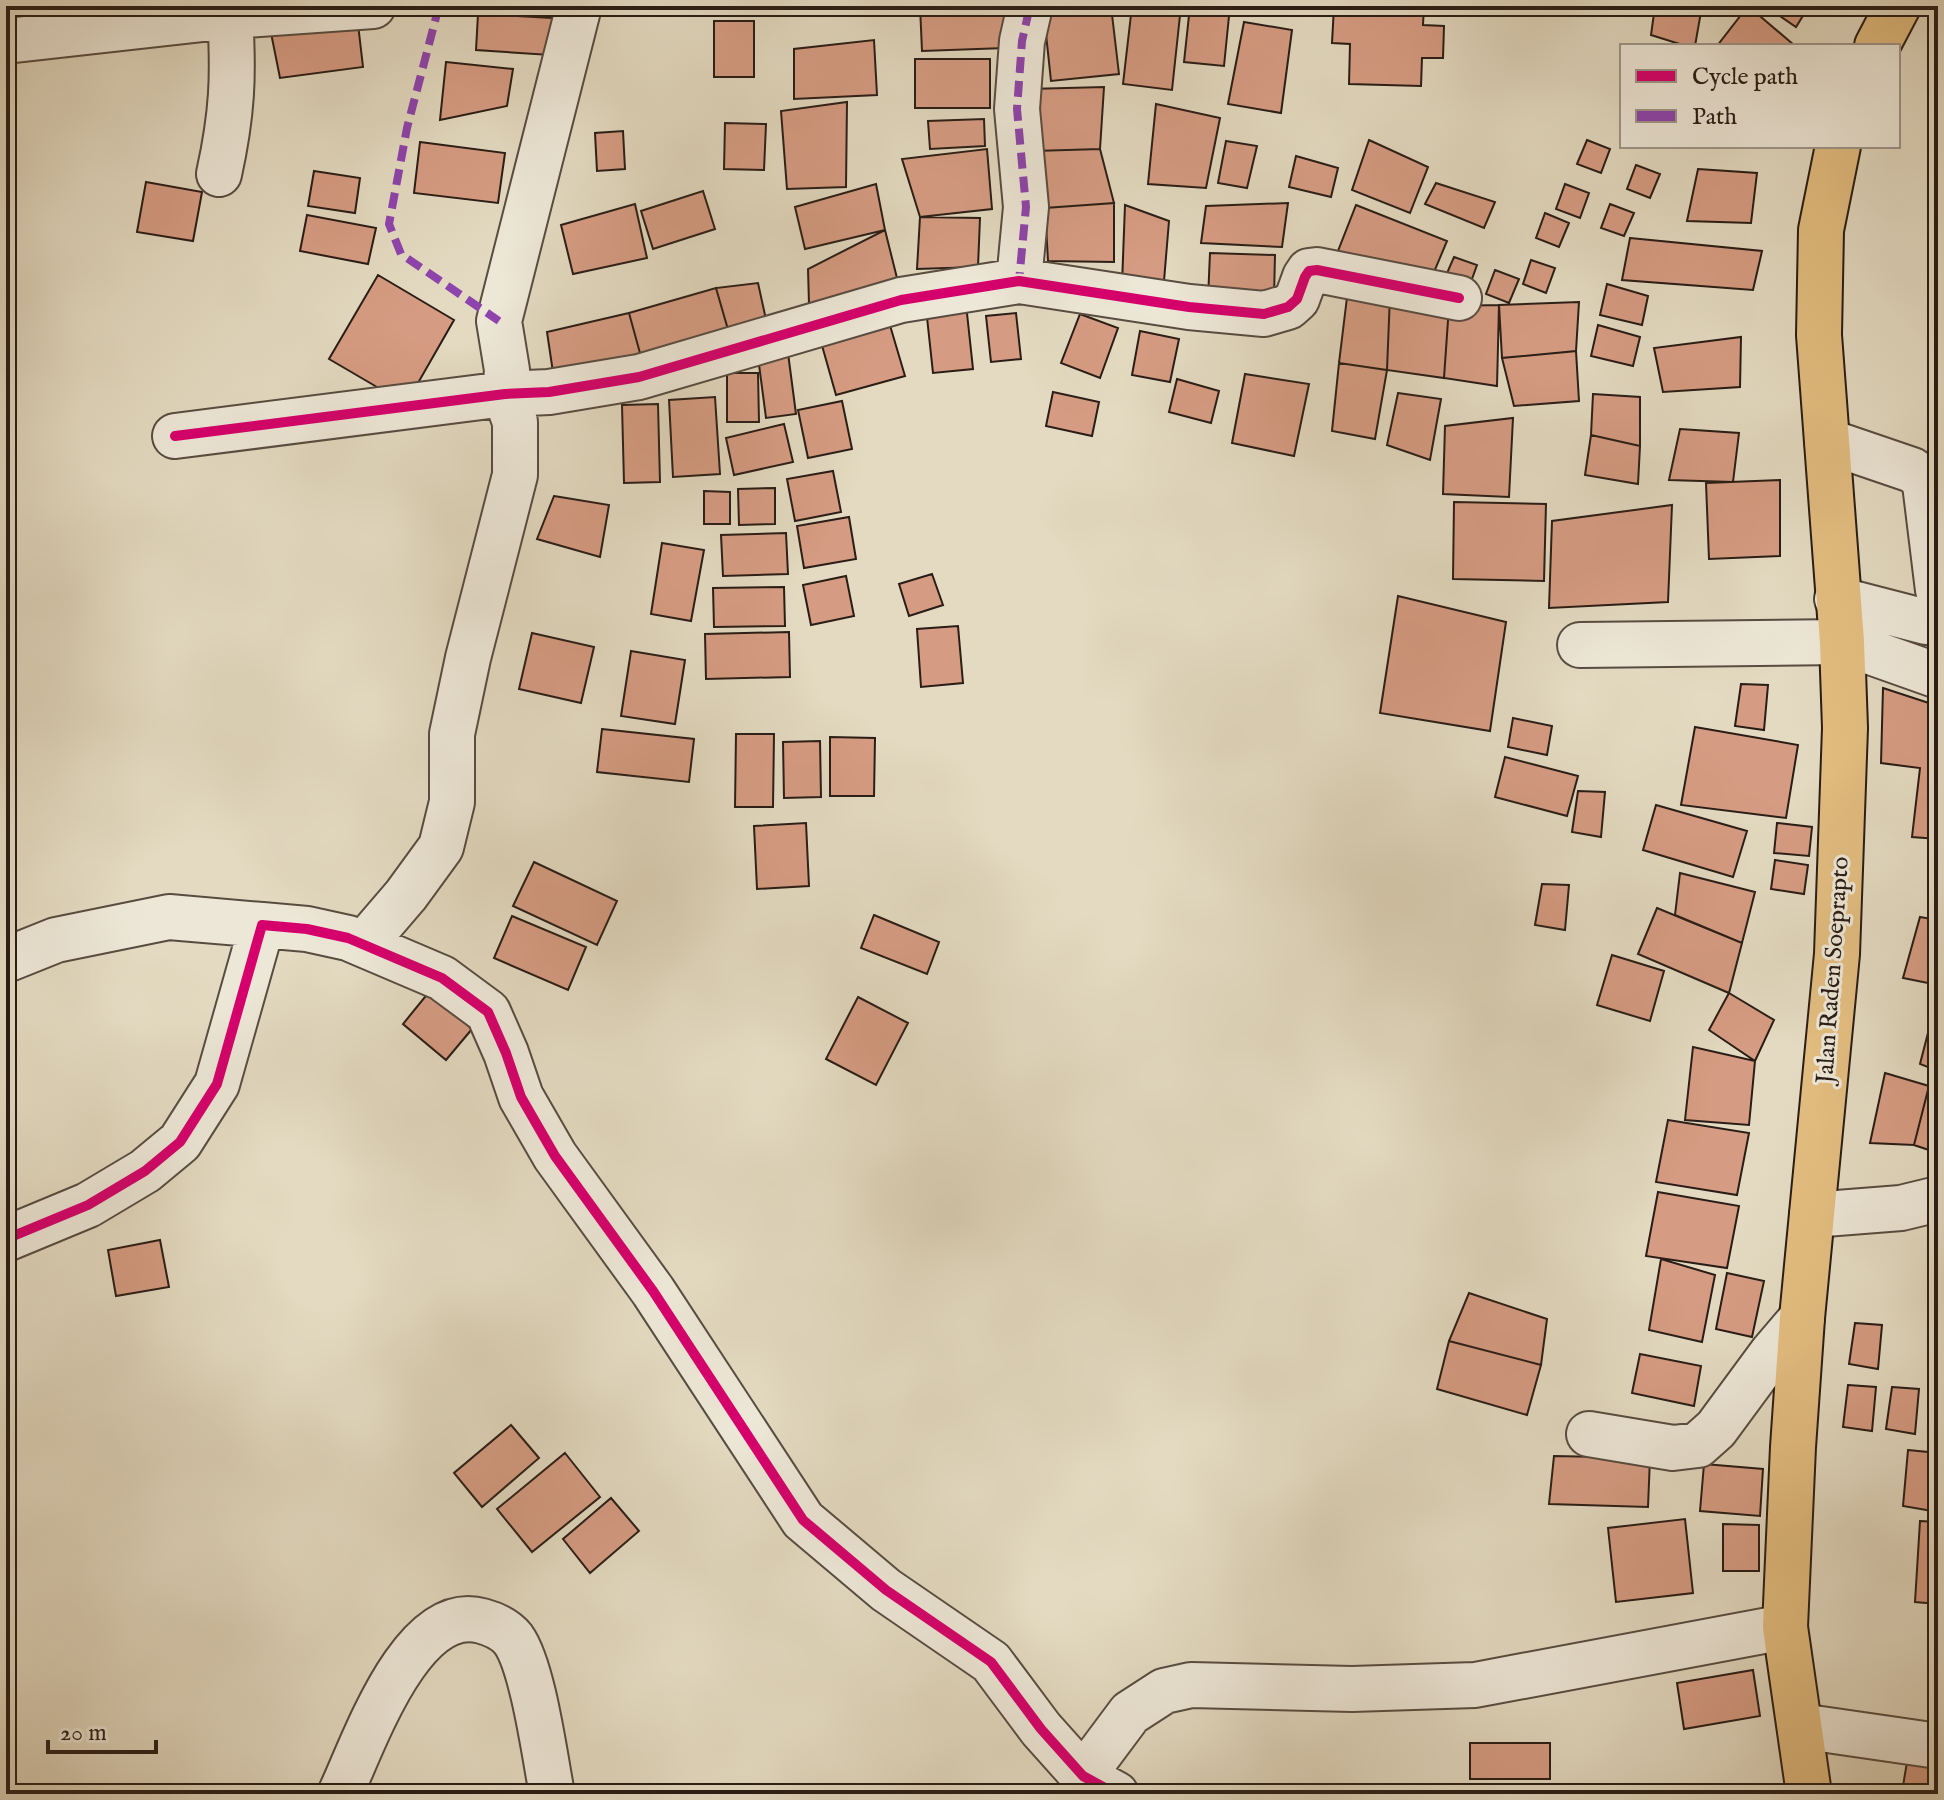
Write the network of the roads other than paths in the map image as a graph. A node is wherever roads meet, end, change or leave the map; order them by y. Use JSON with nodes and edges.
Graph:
{"nodes":[{"id":1,"x":373,"y":6,"type":"edge"},
{"id":2,"x":579,"y":6,"type":"edge"},
{"id":3,"x":1030,"y":6,"type":"edge"},
{"id":4,"x":1898,"y":6,"type":"edge"},
{"id":5,"x":230,"y":16,"type":"junction"},
{"id":6,"x":6,"y":41,"type":"edge"},
{"id":7,"x":1878,"y":44,"type":"edge"},
{"id":8,"x":1838,"y":148,"type":"edge"},
{"id":9,"x":219,"y":174,"type":"dead end"},
{"id":10,"x":1019,"y":281,"type":"junction"},
{"id":11,"x":1459,"y":298,"type":"dead end"},
{"id":12,"x":505,"y":394,"type":"junction"},
{"id":13,"x":175,"y":436,"type":"dead end"},
{"id":14,"x":1827,"y":441,"type":"junction"},
{"id":15,"x":1938,"y":590,"type":"edge"},
{"id":16,"x":1938,"y":612,"type":"edge"},
{"id":17,"x":1840,"y":620,"type":"junction"},
{"id":18,"x":1580,"y":645,"type":"dead end"},
{"id":19,"x":1938,"y":676,"type":"edge"},
{"id":20,"x":262,"y":925,"type":"junction"},
{"id":21,"x":364,"y":944,"type":"junction"},
{"id":22,"x":6,"y":960,"type":"edge"},
{"id":23,"x":1938,"y":1199,"type":"edge"},
{"id":24,"x":1812,"y":1215,"type":"junction"},
{"id":25,"x":6,"y":1239,"type":"edge"},
{"id":26,"x":1802,"y":1318,"type":"junction"},
{"id":27,"x":1589,"y":1434,"type":"dead end"},
{"id":28,"x":1785,"y":1627,"type":"junction"},
{"id":29,"x":1800,"y":1726,"type":"junction"},
{"id":30,"x":1938,"y":1746,"type":"edge"},
{"id":31,"x":1100,"y":1785,"type":"edge"},
{"id":32,"x":340,"y":1794,"type":"edge"},
{"id":33,"x":552,"y":1794,"type":"edge"},
{"id":34,"x":1809,"y":1794,"type":"edge"}],
"edges":[{"from":1,"to":5,"type":"street"},
{"from":2,"to":12,"type":"street"},
{"from":3,"to":10,"type":"street"},
{"from":4,"to":7,"type":"highway"},
{"from":5,"to":6,"type":"street"},
{"from":5,"to":9,"type":"street"},
{"from":8,"to":14,"type":"highway","name":"Jalan Raden Soeprapto"},
{"from":10,"to":11,"type":"street"},
{"from":10,"to":12,"type":"street"},
{"from":12,"to":13,"type":"street"},
{"from":12,"to":21,"type":"street"},
{"from":14,"to":15,"type":"street"},
{"from":14,"to":17,"type":"highway","name":"Jalan Raden Soeprapto"},
{"from":16,"to":17,"type":"street"},
{"from":17,"to":18,"type":"street"},
{"from":17,"to":19,"type":"street"},
{"from":17,"to":24,"type":"highway","name":"Jalan Raden Soeprapto"},
{"from":20,"to":21,"type":"street"},
{"from":20,"to":22,"type":"street"},
{"from":20,"to":25,"type":"street"},
{"from":21,"to":31,"type":"street"},
{"from":23,"to":24,"type":"street"},
{"from":24,"to":26,"type":"highway","name":"Jalan Raden Soeprapto"},
{"from":26,"to":27,"type":"street"},
{"from":26,"to":28,"type":"highway","name":"Jalan Raden Soeprapto"},
{"from":28,"to":29,"type":"highway","name":"Jalan Raden Soeprapto"},
{"from":28,"to":31,"type":"street"},
{"from":29,"to":30,"type":"street"},
{"from":29,"to":34,"type":"highway","name":"Jalan Raden Soeprapto"},
{"from":32,"to":33,"type":"street"}]}
